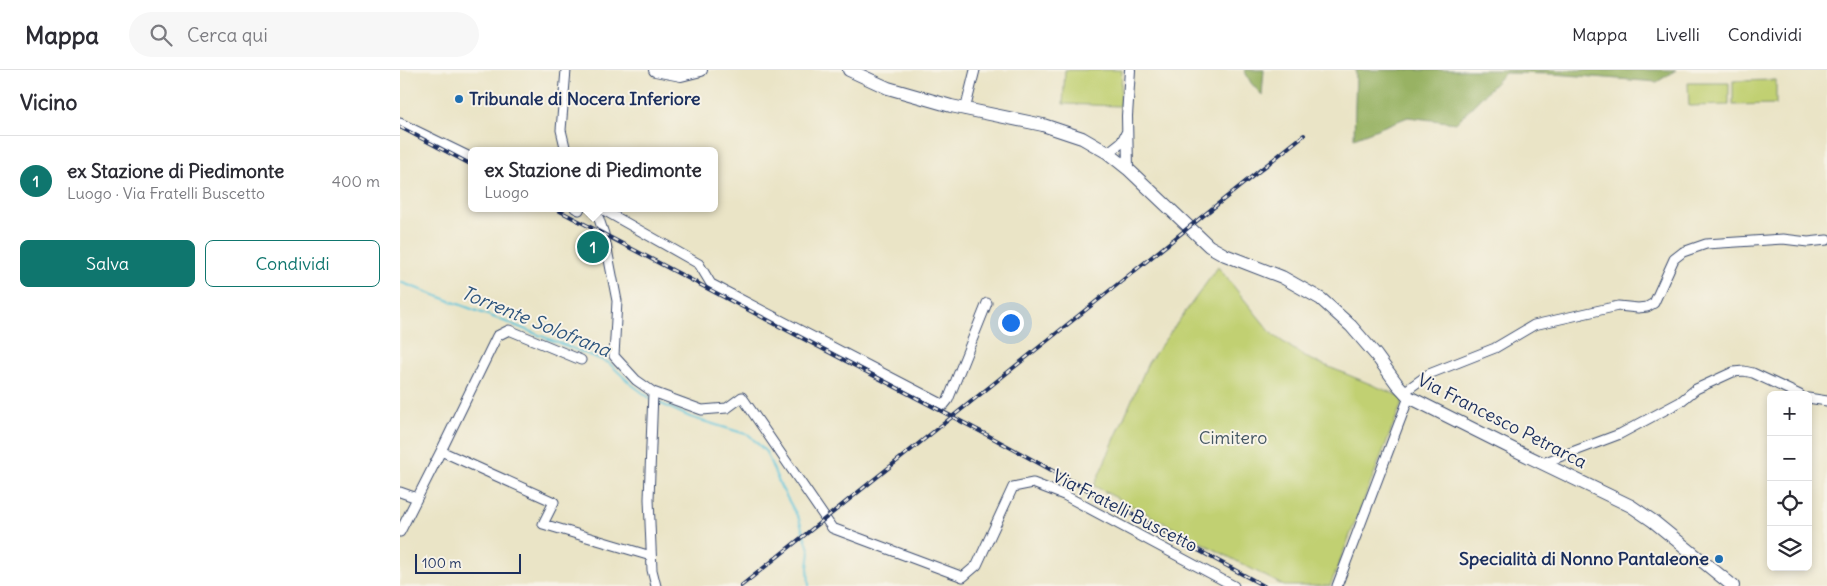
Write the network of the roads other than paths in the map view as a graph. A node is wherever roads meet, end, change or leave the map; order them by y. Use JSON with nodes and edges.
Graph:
{"nodes":[{"id":1,"x":566,"y":70,"type":"edge"},
{"id":2,"x":655,"y":70,"type":"edge"},
{"id":3,"x":701,"y":70,"type":"edge"},
{"id":4,"x":849,"y":70,"type":"edge"},
{"id":5,"x":976,"y":70,"type":"edge"},
{"id":6,"x":1130,"y":70,"type":"edge"},
{"id":7,"x":965,"y":110,"type":"junction"},
{"id":8,"x":400,"y":123,"type":"edge"},
{"id":9,"x":1127,"y":131,"type":"junction"},
{"id":10,"x":565,"y":147,"type":"edge"},
{"id":11,"x":1108,"y":153,"type":"junction"},
{"id":12,"x":468,"y":156,"type":"edge"},
{"id":13,"x":1128,"y":169,"type":"junction"},
{"id":14,"x":594,"y":212,"type":"edge"},
{"id":15,"x":607,"y":212,"type":"edge"},
{"id":16,"x":1827,"y":240,"type":"edge"},
{"id":17,"x":987,"y":302,"type":"dead end"},
{"id":18,"x":581,"y":360,"type":"dead end"},
{"id":19,"x":1792,"y":391,"type":"edge"},
{"id":20,"x":1407,"y":394,"type":"junction"},
{"id":21,"x":652,"y":398,"type":"junction"},
{"id":22,"x":1812,"y":399,"type":"edge"},
{"id":23,"x":1827,"y":401,"type":"edge"},
{"id":24,"x":441,"y":452,"type":"junction"},
{"id":25,"x":1543,"y":464,"type":"junction"},
{"id":26,"x":400,"y":492,"type":"edge"},
{"id":27,"x":417,"y":498,"type":"junction"},
{"id":28,"x":400,"y":532,"type":"edge"},
{"id":29,"x":652,"y":556,"type":"junction"},
{"id":30,"x":656,"y":586,"type":"edge"},
{"id":31,"x":1234,"y":586,"type":"edge"},
{"id":32,"x":1337,"y":586,"type":"edge"},
{"id":33,"x":1733,"y":586,"type":"edge"}],
"edges":[{"from":1,"to":10,"type":"street"},
{"from":2,"to":3,"type":"main road"},
{"from":4,"to":7,"type":"main road","name":"Via Francesco Petrarca"},
{"from":5,"to":7,"type":"street"},
{"from":6,"to":9,"type":"street"},
{"from":7,"to":11,"type":"main road","name":"Via Francesco Petrarca"},
{"from":8,"to":12,"type":"street"},
{"from":9,"to":11,"type":"street"},
{"from":9,"to":13,"type":"street"},
{"from":11,"to":13,"type":"main road","name":"Via Francesco Petrarca"},
{"from":13,"to":20,"type":"main road","name":"Via Francesco Petrarca"},
{"from":14,"to":21,"type":"street","name":"Via Fratelli Buscetto"},
{"from":15,"to":17,"type":"street"},
{"from":16,"to":20,"type":"street"},
{"from":18,"to":24,"type":"street"},
{"from":19,"to":25,"type":"street"},
{"from":20,"to":25,"type":"main road","name":"Via Francesco Petrarca"},
{"from":20,"to":32,"type":"street"},
{"from":21,"to":29,"type":"street"},
{"from":21,"to":31,"type":"street","name":"Via Fratelli Buscetto"},
{"from":22,"to":23,"type":"street"},
{"from":24,"to":27,"type":"street"},
{"from":24,"to":29,"type":"street"},
{"from":25,"to":33,"type":"main road","name":"Via Francesco Petrarca"},
{"from":26,"to":27,"type":"street"},
{"from":27,"to":28,"type":"street"},
{"from":29,"to":30,"type":"street"}]}
